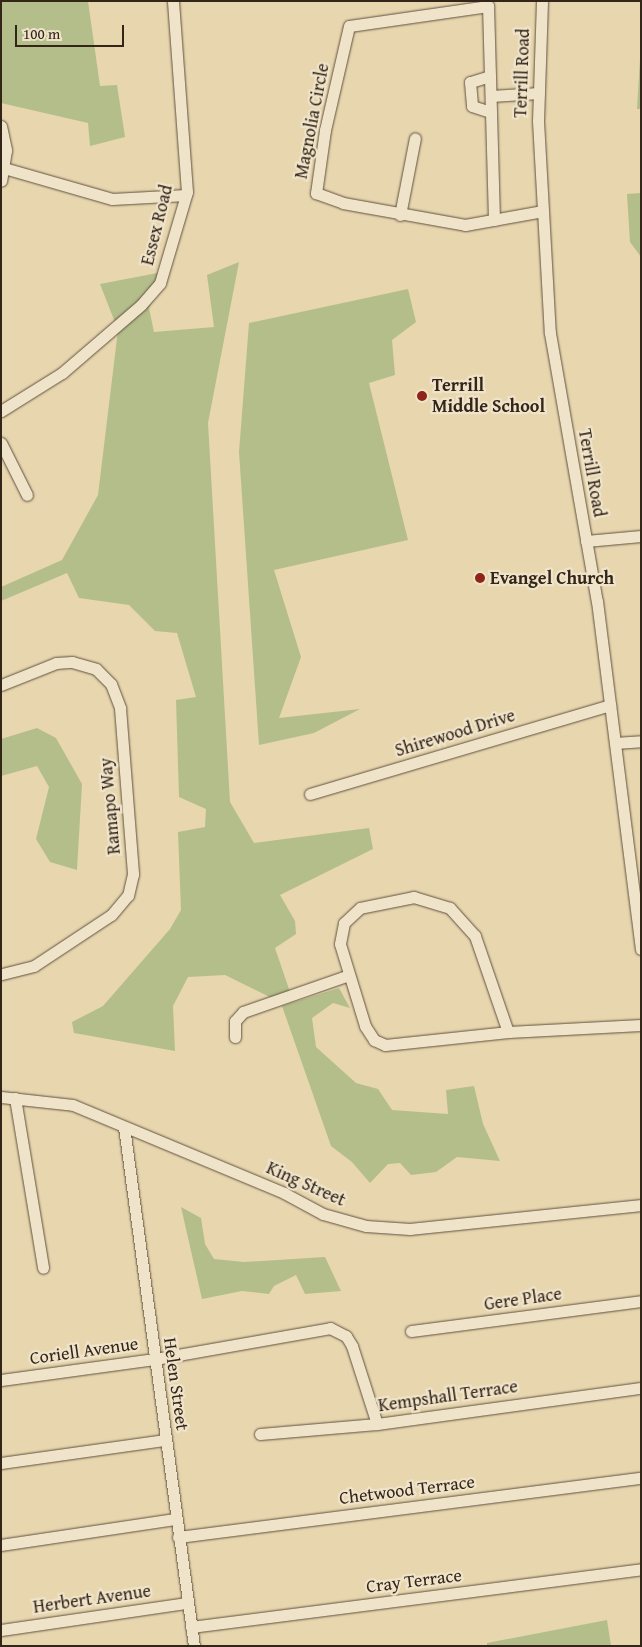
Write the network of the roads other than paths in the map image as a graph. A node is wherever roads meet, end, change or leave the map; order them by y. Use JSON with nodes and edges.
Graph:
{"nodes":[{"id":1,"x":173,"y":1,"type":"edge"},
{"id":2,"x":542,"y":1,"type":"edge"},
{"id":3,"x":490,"y":76,"type":"junction"},
{"id":4,"x":539,"y":93,"type":"junction"},
{"id":5,"x":490,"y":96,"type":"junction"},
{"id":6,"x":491,"y":112,"type":"junction"},
{"id":7,"x":1,"y":126,"type":"edge"},
{"id":8,"x":415,"y":138,"type":"dead end"},
{"id":9,"x":4,"y":168,"type":"junction"},
{"id":10,"x":1,"y":181,"type":"edge"},
{"id":11,"x":186,"y":195,"type":"junction"},
{"id":12,"x":543,"y":211,"type":"junction"},
{"id":13,"x":400,"y":215,"type":"junction"},
{"id":14,"x":494,"y":220,"type":"junction"},
{"id":15,"x":1,"y":411,"type":"edge"},
{"id":16,"x":1,"y":443,"type":"edge"},
{"id":17,"x":28,"y":495,"type":"dead end"},
{"id":18,"x":641,"y":536,"type":"edge"},
{"id":19,"x":586,"y":541,"type":"junction"},
{"id":20,"x":1,"y":685,"type":"edge"},
{"id":21,"x":610,"y":704,"type":"junction"},
{"id":22,"x":641,"y":741,"type":"edge"},
{"id":23,"x":615,"y":743,"type":"junction"},
{"id":24,"x":310,"y":794,"type":"dead end"},
{"id":25,"x":641,"y":949,"type":"edge"},
{"id":26,"x":1,"y":974,"type":"edge"},
{"id":27,"x":349,"y":975,"type":"junction"},
{"id":28,"x":641,"y":1025,"type":"edge"},
{"id":29,"x":508,"y":1032,"type":"junction"},
{"id":30,"x":235,"y":1037,"type":"dead end"},
{"id":31,"x":1,"y":1097,"type":"edge"},
{"id":32,"x":15,"y":1098,"type":"junction"},
{"id":33,"x":124,"y":1127,"type":"junction"},
{"id":34,"x":641,"y":1205,"type":"edge"},
{"id":35,"x":43,"y":1268,"type":"dead end"},
{"id":36,"x":641,"y":1301,"type":"edge"},
{"id":37,"x":411,"y":1331,"type":"dead end"},
{"id":38,"x":155,"y":1358,"type":"junction"},
{"id":39,"x":1,"y":1380,"type":"edge"},
{"id":40,"x":641,"y":1388,"type":"edge"},
{"id":41,"x":377,"y":1424,"type":"junction"},
{"id":42,"x":260,"y":1434,"type":"dead end"},
{"id":43,"x":166,"y":1440,"type":"junction"},
{"id":44,"x":1,"y":1463,"type":"edge"},
{"id":45,"x":641,"y":1478,"type":"edge"},
{"id":46,"x":176,"y":1519,"type":"junction"},
{"id":47,"x":178,"y":1537,"type":"junction"},
{"id":48,"x":1,"y":1545,"type":"edge"},
{"id":49,"x":641,"y":1569,"type":"edge"},
{"id":50,"x":188,"y":1603,"type":"junction"},
{"id":51,"x":191,"y":1627,"type":"junction"},
{"id":52,"x":1,"y":1630,"type":"edge"},
{"id":53,"x":194,"y":1646,"type":"edge"}],
"edges":[{"from":1,"to":11,"type":"street","name":"Essex Road"},
{"from":2,"to":4,"type":"street","name":"Terrill Road"},
{"from":3,"to":5,"type":"street"},
{"from":3,"to":6,"type":"street"},
{"from":3,"to":13,"type":"street","name":"Magnolia Circle"},
{"from":4,"to":5,"type":"street"},
{"from":4,"to":12,"type":"street","name":"Terrill Road"},
{"from":5,"to":6,"type":"street"},
{"from":6,"to":14,"type":"street"},
{"from":7,"to":9,"type":"street"},
{"from":8,"to":13,"type":"street"},
{"from":9,"to":10,"type":"street"},
{"from":9,"to":11,"type":"street"},
{"from":11,"to":15,"type":"street","name":"Essex Road"},
{"from":12,"to":14,"type":"street","name":"Magnolia Circle"},
{"from":12,"to":19,"type":"street","name":"Terrill Road"},
{"from":13,"to":14,"type":"street","name":"Magnolia Circle"},
{"from":16,"to":17,"type":"street"},
{"from":18,"to":19,"type":"street"},
{"from":19,"to":21,"type":"street","name":"Terrill Road"},
{"from":20,"to":26,"type":"street","name":"Ramapo Way"},
{"from":21,"to":23,"type":"street","name":"Terrill Road"},
{"from":21,"to":24,"type":"street","name":"Shirewood Drive"},
{"from":22,"to":23,"type":"street"},
{"from":23,"to":25,"type":"street","name":"Terrill Road"},
{"from":27,"to":29,"type":"street"},
{"from":27,"to":29,"type":"street"},
{"from":27,"to":30,"type":"street"},
{"from":28,"to":29,"type":"street"},
{"from":31,"to":32,"type":"street","name":"King Street"},
{"from":32,"to":33,"type":"street","name":"King Street"},
{"from":32,"to":35,"type":"street"},
{"from":33,"to":34,"type":"street","name":"King Street"},
{"from":33,"to":38,"type":"street","name":"Helen Street"},
{"from":36,"to":37,"type":"street","name":"Gere Place"},
{"from":38,"to":39,"type":"street","name":"Coriell Avenue"},
{"from":38,"to":41,"type":"street","name":"Coriell Avenue"},
{"from":38,"to":43,"type":"street","name":"Helen Street"},
{"from":40,"to":41,"type":"street","name":"Kempshall Terrace"},
{"from":41,"to":42,"type":"street","name":"Kempshall Terrace"},
{"from":43,"to":44,"type":"street"},
{"from":43,"to":46,"type":"street","name":"Helen Street"},
{"from":45,"to":47,"type":"street","name":"Chetwood Terrace"},
{"from":46,"to":47,"type":"street","name":"Helen Street"},
{"from":46,"to":48,"type":"street"},
{"from":47,"to":50,"type":"street","name":"Helen Street"},
{"from":49,"to":51,"type":"street","name":"Cray Terrace"},
{"from":50,"to":51,"type":"street","name":"Helen Street"},
{"from":50,"to":52,"type":"street","name":"Herbert Avenue"},
{"from":51,"to":53,"type":"street","name":"Helen Street"}]}
